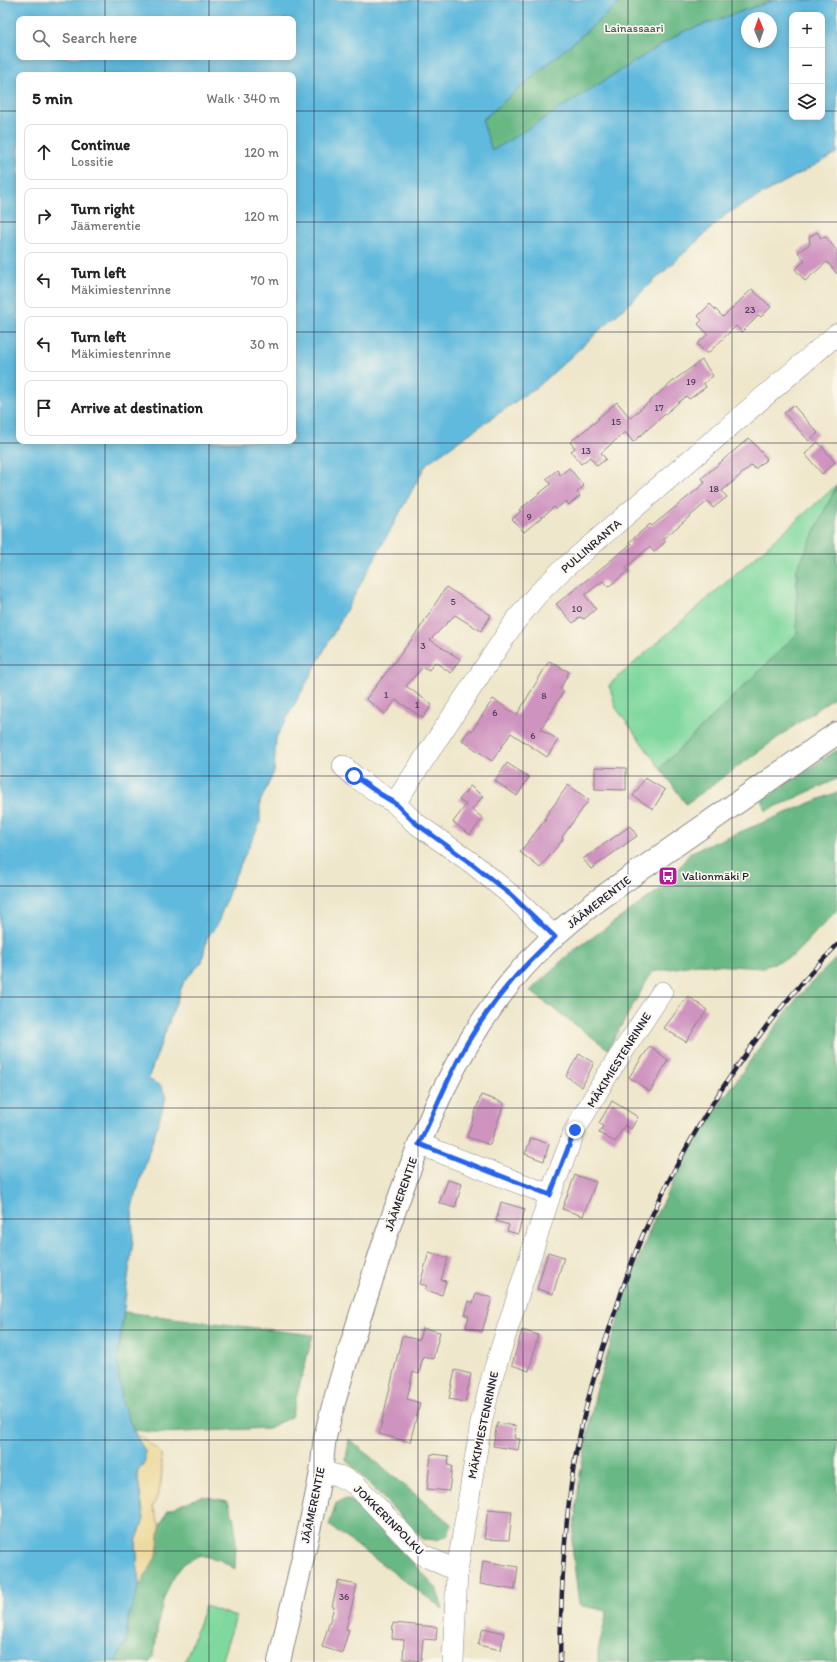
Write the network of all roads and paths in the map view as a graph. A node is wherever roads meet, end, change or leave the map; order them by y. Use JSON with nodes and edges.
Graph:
{"nodes":[{"id":1,"x":837,"y":334,"type":"edge"},
{"id":2,"x":837,"y":732,"type":"edge"},
{"id":3,"x":343,"y":766,"type":"dead end"},
{"id":4,"x":395,"y":803,"type":"junction"},
{"id":5,"x":555,"y":937,"type":"junction"},
{"id":6,"x":662,"y":992,"type":"dead end"},
{"id":7,"x":419,"y":1144,"type":"junction"},
{"id":8,"x":550,"y":1195,"type":"junction"},
{"id":9,"x":321,"y":1471,"type":"junction"},
{"id":10,"x":456,"y":1571,"type":"junction"},
{"id":11,"x":279,"y":1662,"type":"edge"},
{"id":12,"x":453,"y":1662,"type":"edge"}],
"edges":[{"from":1,"to":4,"type":"street","name":"PULLINRANTA"},
{"from":2,"to":5,"type":"main road","name":"JÄÄMERENTIE"},
{"from":3,"to":4,"type":"street"},
{"from":4,"to":5,"type":"street"},
{"from":5,"to":7,"type":"main road","name":"JÄÄMERENTIE"},
{"from":6,"to":8,"type":"street","name":"MÄKIMIESTENRINNE"},
{"from":7,"to":8,"type":"street"},
{"from":7,"to":9,"type":"main road","name":"JÄÄMERENTIE"},
{"from":8,"to":10,"type":"street","name":"MÄKIMIESTENRINNE"},
{"from":9,"to":10,"type":"street","name":"JOKKERINPOLKU"},
{"from":9,"to":11,"type":"main road","name":"JÄÄMERENTIE"},
{"from":10,"to":12,"type":"street","name":"MÄKIMIESTENRINNE"}]}
